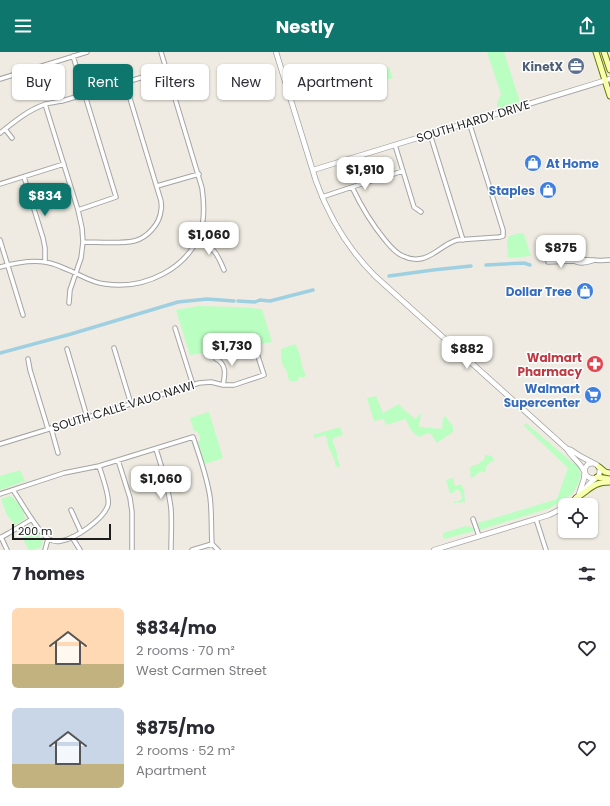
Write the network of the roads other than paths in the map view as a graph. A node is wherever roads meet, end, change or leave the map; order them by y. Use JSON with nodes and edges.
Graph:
{"nodes":[{"id":1,"x":87,"y":52,"type":"edge"},
{"id":2,"x":161,"y":52,"type":"edge"},
{"id":3,"x":276,"y":52,"type":"edge"},
{"id":4,"x":596,"y":52,"type":"edge"},
{"id":5,"x":604,"y":52,"type":"edge"},
{"id":6,"x":73,"y":56,"type":"junction"},
{"id":7,"x":76,"y":64,"type":"edge"},
{"id":8,"x":165,"y":64,"type":"edge"},
{"id":9,"x":610,"y":70,"type":"edge"},
{"id":10,"x":0,"y":78,"type":"edge"},
{"id":11,"x":607,"y":80,"type":"edge"},
{"id":12,"x":610,"y":96,"type":"edge"},
{"id":13,"x":73,"y":98,"type":"edge"},
{"id":14,"x":87,"y":100,"type":"edge"},
{"id":15,"x":131,"y":100,"type":"edge"},
{"id":16,"x":176,"y":100,"type":"edge"},
{"id":17,"x":45,"y":104,"type":"junction"},
{"id":18,"x":469,"y":122,"type":"junction"},
{"id":19,"x":5,"y":129,"type":"junction"},
{"id":20,"x":0,"y":133,"type":"edge"},
{"id":21,"x":430,"y":134,"type":"junction"},
{"id":22,"x":12,"y":138,"type":"dead end"},
{"id":23,"x":395,"y":145,"type":"junction"},
{"id":24,"x":64,"y":164,"type":"junction"},
{"id":25,"x":313,"y":170,"type":"junction"},
{"id":26,"x":403,"y":171,"type":"junction"},
{"id":27,"x":199,"y":174,"type":"junction"},
{"id":28,"x":24,"y":176,"type":"junction"},
{"id":29,"x":0,"y":184,"type":"edge"},
{"id":30,"x":157,"y":186,"type":"junction"},
{"id":31,"x":352,"y":187,"type":"junction"},
{"id":32,"x":322,"y":197,"type":"junction"},
{"id":33,"x":78,"y":210,"type":"junction"},
{"id":34,"x":421,"y":212,"type":"dead end"},
{"id":35,"x":0,"y":240,"type":"edge"},
{"id":36,"x":196,"y":240,"type":"junction"},
{"id":37,"x":463,"y":240,"type":"junction"},
{"id":38,"x":83,"y":242,"type":"junction"},
{"id":39,"x":610,"y":260,"type":"edge"},
{"id":40,"x":45,"y":262,"type":"junction"},
{"id":41,"x":548,"y":262,"type":"dead end"},
{"id":42,"x":8,"y":265,"type":"junction"},
{"id":43,"x":0,"y":267,"type":"edge"},
{"id":44,"x":224,"y":270,"type":"dead end"},
{"id":45,"x":76,"y":274,"type":"junction"},
{"id":46,"x":69,"y":303,"type":"dead end"},
{"id":47,"x":23,"y":316,"type":"dead end"},
{"id":48,"x":175,"y":328,"type":"dead end"},
{"id":49,"x":255,"y":347,"type":"dead end"},
{"id":50,"x":114,"y":348,"type":"dead end"},
{"id":51,"x":67,"y":349,"type":"dead end"},
{"id":52,"x":216,"y":358,"type":"dead end"},
{"id":53,"x":28,"y":359,"type":"dead end"},
{"id":54,"x":193,"y":384,"type":"junction"},
{"id":55,"x":223,"y":385,"type":"junction"},
{"id":56,"x":131,"y":404,"type":"junction"},
{"id":57,"x":87,"y":417,"type":"junction"},
{"id":58,"x":49,"y":429,"type":"junction"},
{"id":59,"x":0,"y":444,"type":"edge"},
{"id":60,"x":156,"y":449,"type":"junction"},
{"id":61,"x":567,"y":449,"type":"junction"},
{"id":62,"x":58,"y":453,"type":"dead end"},
{"id":63,"x":118,"y":460,"type":"junction"},
{"id":64,"x":592,"y":463,"type":"junction"},
{"id":65,"x":99,"y":466,"type":"junction"},
{"id":66,"x":599,"y":467,"type":"junction"},
{"id":67,"x":584,"y":472,"type":"junction"},
{"id":68,"x":610,"y":473,"type":"edge"},
{"id":69,"x":596,"y":478,"type":"junction"},
{"id":70,"x":610,"y":480,"type":"edge"},
{"id":71,"x":13,"y":490,"type":"junction"},
{"id":72,"x":0,"y":494,"type":"edge"},
{"id":73,"x":578,"y":496,"type":"junction"},
{"id":74,"x":71,"y":510,"type":"dead end"},
{"id":75,"x":558,"y":510,"type":"edge"},
{"id":76,"x":474,"y":518,"type":"dead end"},
{"id":77,"x":32,"y":519,"type":"junction"},
{"id":78,"x":536,"y":519,"type":"junction"},
{"id":79,"x":81,"y":532,"type":"junction"},
{"id":80,"x":479,"y":536,"type":"junction"},
{"id":81,"x":0,"y":537,"type":"edge"},
{"id":82,"x":72,"y":537,"type":"junction"},
{"id":83,"x":48,"y":539,"type":"junction"},
{"id":84,"x":212,"y":544,"type":"junction"},
{"id":85,"x":7,"y":550,"type":"edge"},
{"id":86,"x":45,"y":550,"type":"edge"},
{"id":87,"x":80,"y":550,"type":"edge"},
{"id":88,"x":132,"y":550,"type":"edge"},
{"id":89,"x":171,"y":550,"type":"edge"},
{"id":90,"x":192,"y":550,"type":"edge"},
{"id":91,"x":218,"y":550,"type":"edge"},
{"id":92,"x":434,"y":550,"type":"edge"},
{"id":93,"x":546,"y":550,"type":"edge"}],
"edges":[{"from":1,"to":6,"type":"street"},
{"from":2,"to":8,"type":"street"},
{"from":3,"to":25,"type":"street"},
{"from":4,"to":11,"type":"main road"},
{"from":5,"to":9,"type":"main road"},
{"from":6,"to":7,"type":"street"},
{"from":6,"to":10,"type":"street"},
{"from":11,"to":12,"type":"main road"},
{"from":11,"to":18,"type":"street","name":"SOUTH HARDY DRIVE"},
{"from":13,"to":17,"type":"street"},
{"from":14,"to":33,"type":"street"},
{"from":15,"to":30,"type":"street"},
{"from":16,"to":27,"type":"street"},
{"from":17,"to":19,"type":"street"},
{"from":17,"to":24,"type":"street"},
{"from":18,"to":21,"type":"street","name":"SOUTH HARDY DRIVE"},
{"from":18,"to":37,"type":"street"},
{"from":19,"to":20,"type":"street"},
{"from":19,"to":22,"type":"street"},
{"from":21,"to":23,"type":"street","name":"SOUTH HARDY DRIVE"},
{"from":21,"to":37,"type":"street"},
{"from":23,"to":25,"type":"street","name":"SOUTH HARDY DRIVE"},
{"from":23,"to":26,"type":"street"},
{"from":24,"to":28,"type":"street"},
{"from":24,"to":33,"type":"street"},
{"from":25,"to":32,"type":"street"},
{"from":26,"to":31,"type":"street"},
{"from":26,"to":34,"type":"street"},
{"from":27,"to":30,"type":"street"},
{"from":27,"to":36,"type":"street"},
{"from":28,"to":29,"type":"street"},
{"from":28,"to":40,"type":"street"},
{"from":30,"to":38,"type":"street"},
{"from":31,"to":32,"type":"street"},
{"from":31,"to":37,"type":"street"},
{"from":32,"to":61,"type":"street"},
{"from":33,"to":38,"type":"street"},
{"from":35,"to":42,"type":"street"},
{"from":36,"to":44,"type":"street"},
{"from":36,"to":45,"type":"street"},
{"from":38,"to":45,"type":"street"},
{"from":39,"to":41,"type":"street"},
{"from":40,"to":42,"type":"street"},
{"from":40,"to":45,"type":"street"},
{"from":42,"to":43,"type":"street"},
{"from":42,"to":47,"type":"street"},
{"from":45,"to":46,"type":"street"},
{"from":48,"to":54,"type":"street"},
{"from":49,"to":55,"type":"street","name":"SOUTH CALLE VAUO NAWI"},
{"from":50,"to":56,"type":"street"},
{"from":51,"to":57,"type":"street"},
{"from":52,"to":55,"type":"street"},
{"from":53,"to":58,"type":"street"},
{"from":54,"to":55,"type":"street","name":"SOUTH CALLE VAUO NAWI"},
{"from":54,"to":56,"type":"street","name":"SOUTH CALLE VAUO NAWI"},
{"from":56,"to":57,"type":"street","name":"SOUTH CALLE VAUO NAWI"},
{"from":57,"to":58,"type":"street","name":"SOUTH CALLE VAUO NAWI"},
{"from":58,"to":59,"type":"street","name":"SOUTH CALLE VAUO NAWI"},
{"from":58,"to":62,"type":"street"},
{"from":60,"to":63,"type":"street"},
{"from":60,"to":84,"type":"street"},
{"from":60,"to":89,"type":"street"},
{"from":61,"to":64,"type":"street"},
{"from":61,"to":67,"type":"street"},
{"from":63,"to":65,"type":"street"},
{"from":63,"to":88,"type":"street"},
{"from":64,"to":66,"type":"street"},
{"from":64,"to":67,"type":"street"},
{"from":65,"to":71,"type":"street"},
{"from":65,"to":79,"type":"street"},
{"from":66,"to":68,"type":"main road"},
{"from":66,"to":69,"type":"street"},
{"from":67,"to":69,"type":"street"},
{"from":67,"to":73,"type":"street"},
{"from":69,"to":70,"type":"main road"},
{"from":69,"to":73,"type":"street"},
{"from":70,"to":73,"type":"main road"},
{"from":71,"to":72,"type":"street"},
{"from":71,"to":77,"type":"street"},
{"from":74,"to":79,"type":"street"},
{"from":75,"to":78,"type":"street"},
{"from":76,"to":80,"type":"street"},
{"from":77,"to":81,"type":"street"},
{"from":77,"to":83,"type":"street"},
{"from":78,"to":80,"type":"street"},
{"from":78,"to":93,"type":"street"},
{"from":79,"to":82,"type":"street"},
{"from":80,"to":92,"type":"street"},
{"from":81,"to":85,"type":"street"},
{"from":82,"to":83,"type":"street"},
{"from":82,"to":87,"type":"street"},
{"from":83,"to":86,"type":"street"},
{"from":84,"to":90,"type":"street"},
{"from":84,"to":91,"type":"street"}]}
